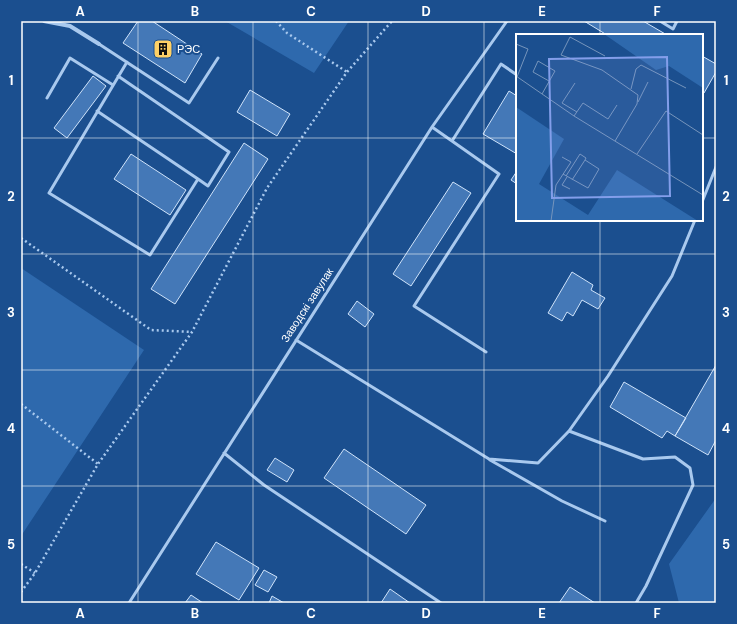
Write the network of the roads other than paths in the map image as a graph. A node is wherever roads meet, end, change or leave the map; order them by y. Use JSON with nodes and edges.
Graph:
{"nodes":[{"id":1,"x":44,"y":21,"type":"edge"},
{"id":2,"x":507,"y":21,"type":"edge"},
{"id":3,"x":660,"y":21,"type":"edge"},
{"id":4,"x":678,"y":21,"type":"edge"},
{"id":5,"x":99,"y":44,"type":"joint"},
{"id":6,"x":218,"y":58,"type":"dead end"},
{"id":7,"x":127,"y":62,"type":"junction"},
{"id":8,"x":516,"y":74,"type":"edge"},
{"id":9,"x":118,"y":76,"type":"junction"},
{"id":10,"x":113,"y":85,"type":"junction"},
{"id":11,"x":47,"y":98,"type":"dead end"},
{"id":12,"x":97,"y":111,"type":"junction"},
{"id":13,"x":432,"y":127,"type":"junction"},
{"id":14,"x":452,"y":141,"type":"junction"},
{"id":15,"x":716,"y":167,"type":"edge"},
{"id":16,"x":198,"y":179,"type":"junction"},
{"id":17,"x":703,"y":200,"type":"edge"},
{"id":18,"x":695,"y":221,"type":"edge"},
{"id":19,"x":296,"y":340,"type":"junction"},
{"id":20,"x":486,"y":352,"type":"dead end"},
{"id":21,"x":569,"y":431,"type":"junction"},
{"id":22,"x":224,"y":453,"type":"junction"},
{"id":23,"x":489,"y":459,"type":"junction"},
{"id":24,"x":605,"y":521,"type":"dead end"},
{"id":25,"x":129,"y":603,"type":"edge"},
{"id":26,"x":441,"y":603,"type":"edge"},
{"id":27,"x":636,"y":603,"type":"edge"}],
"edges":[{"from":1,"to":5,"type":"street"},
{"from":2,"to":13,"type":"lane","name":"Заводскі завулак"},
{"from":3,"to":4,"type":"lane"},
{"from":5,"to":7,"type":"lane"},
{"from":6,"to":7,"type":"lane"},
{"from":7,"to":9,"type":"lane"},
{"from":8,"to":14,"type":"lane"},
{"from":9,"to":10,"type":"lane"},
{"from":9,"to":16,"type":"lane"},
{"from":10,"to":11,"type":"lane"},
{"from":10,"to":12,"type":"lane"},
{"from":12,"to":16,"type":"lane"},
{"from":12,"to":16,"type":"lane"},
{"from":13,"to":14,"type":"lane"},
{"from":13,"to":19,"type":"lane","name":"Заводскі завулак"},
{"from":14,"to":20,"type":"lane"},
{"from":15,"to":17,"type":"lane"},
{"from":18,"to":21,"type":"lane"},
{"from":19,"to":22,"type":"lane","name":"Заводскі завулак"},
{"from":19,"to":23,"type":"lane"},
{"from":21,"to":23,"type":"lane"},
{"from":21,"to":27,"type":"lane"},
{"from":22,"to":25,"type":"lane","name":"Заводскі завулак"},
{"from":22,"to":26,"type":"lane"},
{"from":23,"to":24,"type":"lane"}]}
